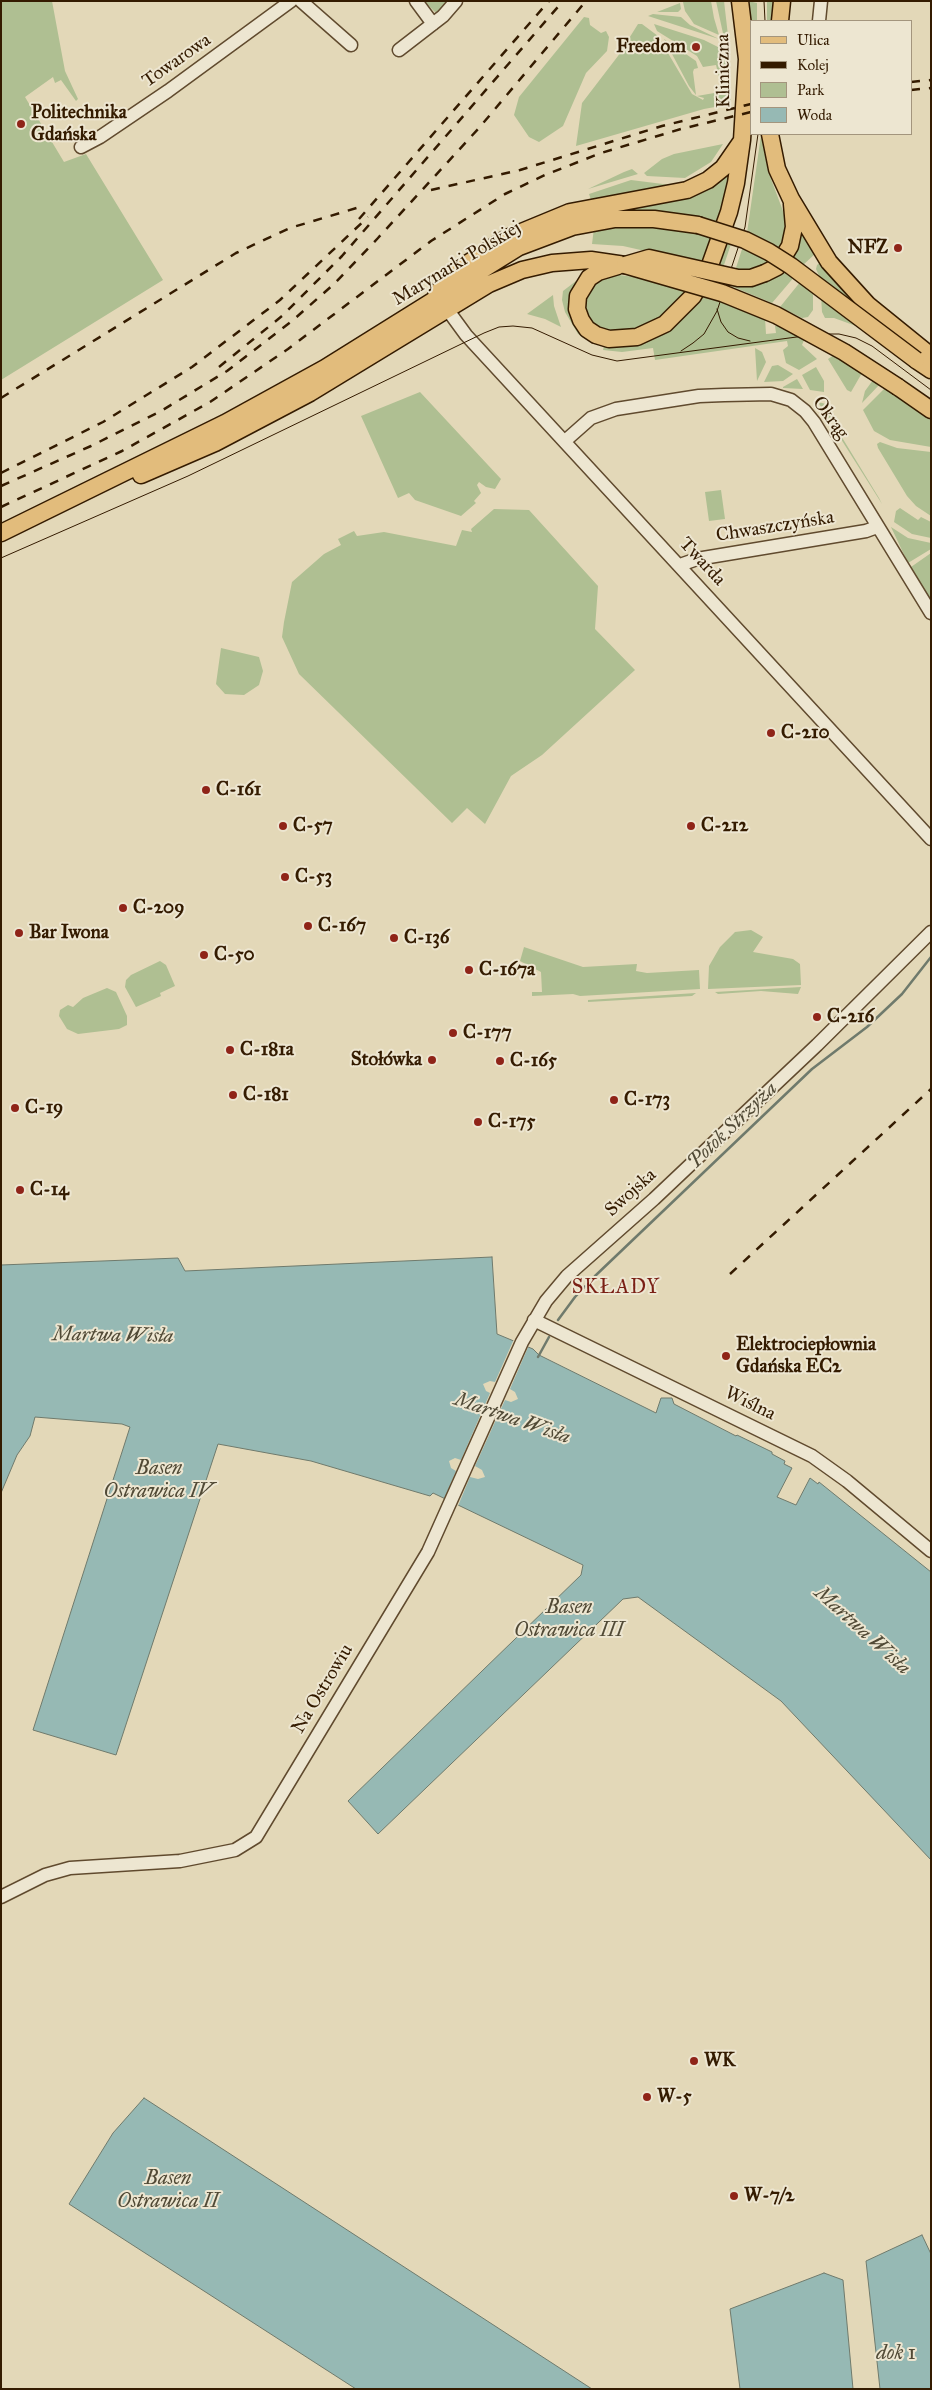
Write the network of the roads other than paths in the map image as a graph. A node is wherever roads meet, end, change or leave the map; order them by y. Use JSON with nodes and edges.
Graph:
{"nodes":[{"id":1,"x":291,"y":1,"type":"edge"},
{"id":2,"x":301,"y":1,"type":"edge"},
{"id":3,"x":416,"y":1,"type":"edge"},
{"id":4,"x":456,"y":1,"type":"edge"},
{"id":5,"x":740,"y":1,"type":"edge"},
{"id":6,"x":782,"y":1,"type":"edge"},
{"id":7,"x":821,"y":1,"type":"edge"},
{"id":8,"x":780,"y":20,"type":"edge"},
{"id":9,"x":820,"y":20,"type":"edge"},
{"id":10,"x":432,"y":24,"type":"junction"},
{"id":11,"x":351,"y":45,"type":"dead end"},
{"id":12,"x":399,"y":50,"type":"dead end"},
{"id":13,"x":770,"y":135,"type":"edge"},
{"id":14,"x":742,"y":140,"type":"junction"},
{"id":15,"x":81,"y":146,"type":"dead end"},
{"id":16,"x":791,"y":200,"type":"junction"},
{"id":17,"x":571,"y":219,"type":"junction"},
{"id":18,"x":625,"y":265,"type":"junction"},
{"id":19,"x":440,"y":304,"type":"junction"},
{"id":20,"x":924,"y":358,"type":"edge"},
{"id":21,"x":931,"y":370,"type":"edge"},
{"id":22,"x":931,"y":410,"type":"edge"},
{"id":23,"x":564,"y":441,"type":"junction"},
{"id":24,"x":877,"y":527,"type":"junction"},
{"id":25,"x":1,"y":533,"type":"edge"},
{"id":26,"x":680,"y":565,"type":"junction"},
{"id":27,"x":931,"y":613,"type":"edge"},
{"id":28,"x":931,"y":839,"type":"edge"},
{"id":29,"x":931,"y":932,"type":"edge"},
{"id":30,"x":534,"y":1320,"type":"junction"},
{"id":31,"x":931,"y":1551,"type":"edge"},
{"id":32,"x":1,"y":1897,"type":"edge"}],
"edges":[{"from":1,"to":15,"type":"street","name":"Towarowa"},
{"from":2,"to":11,"type":"street"},
{"from":3,"to":10,"type":"street"},
{"from":4,"to":10,"type":"street"},
{"from":5,"to":14,"type":"main road","name":"Kliniczna"},
{"from":6,"to":8,"type":"main road"},
{"from":7,"to":9,"type":"street"},
{"from":10,"to":12,"type":"street"},
{"from":13,"to":16,"type":"main road"},
{"from":14,"to":17,"type":"main road"},
{"from":14,"to":18,"type":"main road","name":"Kliniczna"},
{"from":16,"to":18,"type":"main road","bridge":true},
{"from":16,"to":20,"type":"main road"},
{"from":17,"to":19,"type":"main road","name":"Marynarki Polskiej"},
{"from":17,"to":20,"type":"main road","name":"Marynarki Polskiej","bridge":true},
{"from":18,"to":19,"type":"main road","name":"Marynarki Polskiej"},
{"from":18,"to":22,"type":"main road","name":"Marynarki Polskiej","bridge":true},
{"from":19,"to":23,"type":"street","name":"Twarda"},
{"from":19,"to":25,"type":"main road","name":"Marynarki Polskiej"},
{"from":20,"to":21,"type":"main road","name":"Marynarki Polskiej"},
{"from":23,"to":24,"type":"street","name":"Okrąg"},
{"from":23,"to":26,"type":"street","name":"Twarda"},
{"from":24,"to":26,"type":"street","name":"Chwaszczyńska"},
{"from":24,"to":27,"type":"street","name":"Okrąg"},
{"from":26,"to":28,"type":"street","name":"Twarda"},
{"from":29,"to":30,"type":"street","name":"Swojska"},
{"from":30,"to":31,"type":"street","name":"Wiślna"},
{"from":30,"to":32,"type":"street","name":"Na Ostrowiu"}]}
